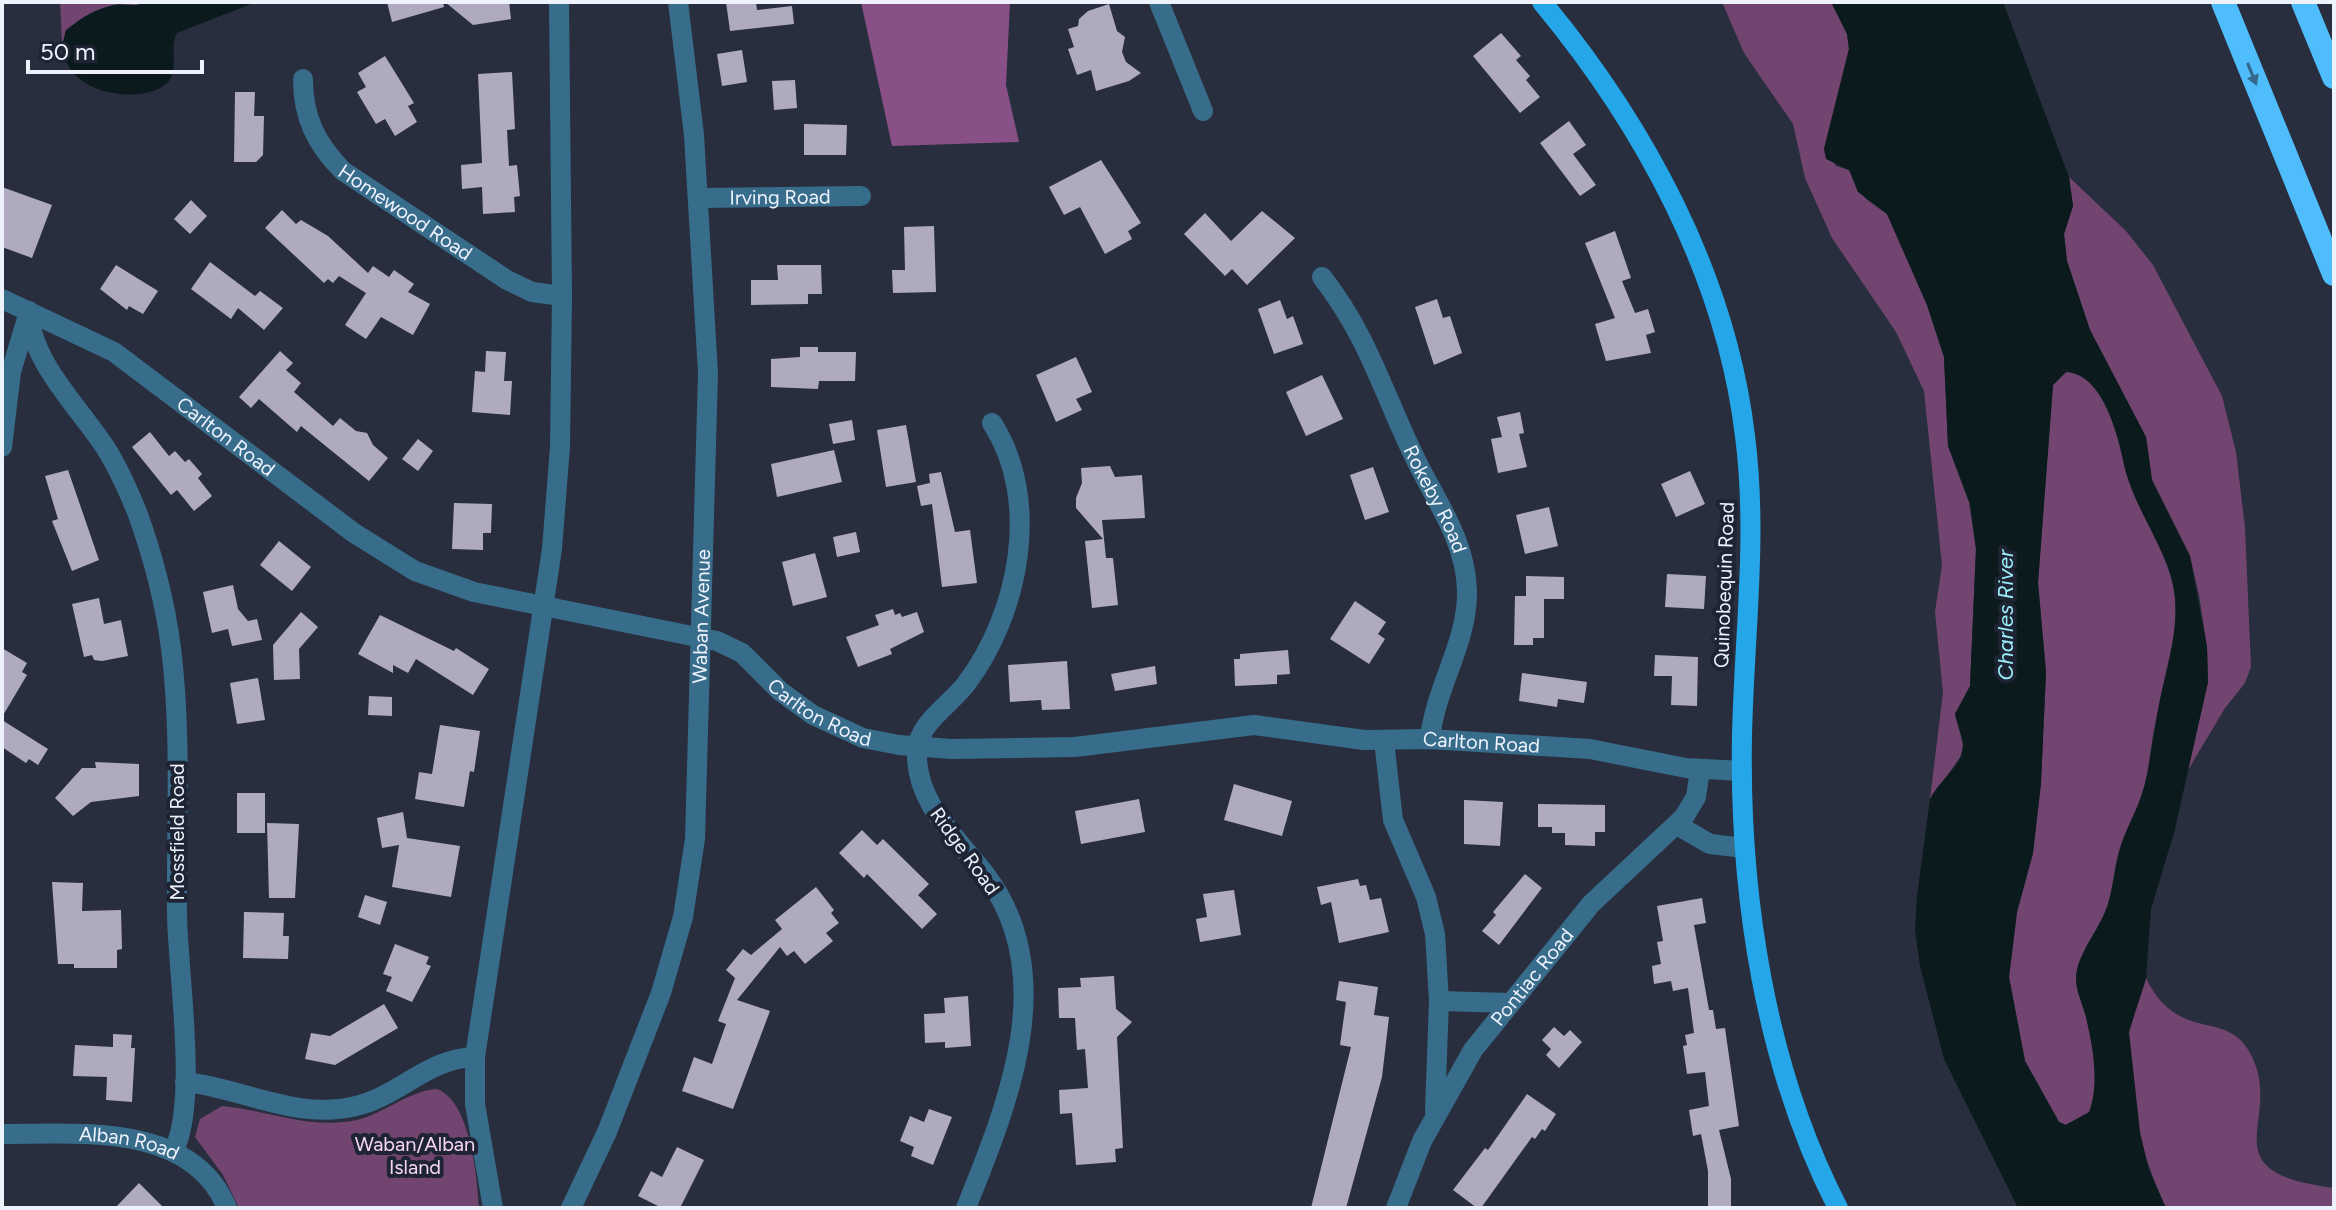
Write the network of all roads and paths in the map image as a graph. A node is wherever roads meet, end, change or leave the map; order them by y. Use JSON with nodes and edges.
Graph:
{"nodes":[{"id":1,"x":559,"y":2,"type":"edge"},
{"id":2,"x":678,"y":2,"type":"edge"},
{"id":3,"x":1159,"y":2,"type":"edge"},
{"id":4,"x":1542,"y":2,"type":"edge"},
{"id":5,"x":2223,"y":2,"type":"edge"},
{"id":6,"x":2303,"y":2,"type":"edge"},
{"id":7,"x":2334,"y":77,"type":"edge"},
{"id":8,"x":303,"y":79,"type":"dead end"},
{"id":9,"x":1203,"y":111,"type":"dead end"},
{"id":10,"x":861,"y":196,"type":"dead end"},
{"id":11,"x":698,"y":198,"type":"junction"},
{"id":12,"x":2334,"y":274,"type":"edge"},
{"id":13,"x":1322,"y":277,"type":"dead end"},
{"id":14,"x":562,"y":296,"type":"junction"},
{"id":15,"x":2,"y":299,"type":"edge"},
{"id":16,"x":29,"y":311,"type":"junction"},
{"id":17,"x":992,"y":423,"type":"dead end"},
{"id":18,"x":2,"y":447,"type":"edge"},
{"id":19,"x":545,"y":606,"type":"junction"},
{"id":20,"x":703,"y":637,"type":"junction"},
{"id":21,"x":1430,"y":739,"type":"junction"},
{"id":22,"x":1384,"y":741,"type":"junction"},
{"id":23,"x":917,"y":747,"type":"junction"},
{"id":24,"x":1700,"y":770,"type":"junction"},
{"id":25,"x":1742,"y":771,"type":"junction"},
{"id":26,"x":1677,"y":825,"type":"junction"},
{"id":27,"x":1745,"y":848,"type":"junction"},
{"id":28,"x":1439,"y":1001,"type":"junction"},
{"id":29,"x":1510,"y":1003,"type":"junction"},
{"id":30,"x":475,"y":1057,"type":"junction"},
{"id":31,"x":185,"y":1082,"type":"junction"},
{"id":32,"x":1434,"y":1115,"type":"junction"},
{"id":33,"x":2,"y":1134,"type":"edge"},
{"id":34,"x":174,"y":1150,"type":"junction"},
{"id":35,"x":1830,"y":1204,"type":"edge"},
{"id":36,"x":227,"y":1208,"type":"edge"},
{"id":37,"x":493,"y":1208,"type":"edge"},
{"id":38,"x":571,"y":1208,"type":"edge"},
{"id":39,"x":966,"y":1208,"type":"edge"},
{"id":40,"x":1396,"y":1208,"type":"edge"}],
"edges":[{"from":1,"to":14,"type":"street"},
{"from":2,"to":11,"type":"street","name":"Waban Avenue"},
{"from":3,"to":9,"type":"street"},
{"from":4,"to":25,"type":"main road","name":"Quinobequin Road"},
{"from":5,"to":12,"type":"highway","one_way":true},
{"from":6,"to":7,"type":"highway"},
{"from":8,"to":14,"type":"street","name":"Homewood Road"},
{"from":10,"to":11,"type":"street","name":"Irving Road"},
{"from":11,"to":20,"type":"street","name":"Waban Avenue"},
{"from":13,"to":21,"type":"street","name":"Rokeby Road"},
{"from":14,"to":19,"type":"street"},
{"from":15,"to":16,"type":"street","name":"Carlton Road"},
{"from":16,"to":18,"type":"street"},
{"from":16,"to":19,"type":"street","name":"Carlton Road"},
{"from":16,"to":31,"type":"street","name":"Mossfield Road"},
{"from":17,"to":23,"type":"street"},
{"from":19,"to":20,"type":"street","name":"Carlton Road"},
{"from":19,"to":30,"type":"street"},
{"from":20,"to":23,"type":"street","name":"Carlton Road"},
{"from":20,"to":38,"type":"street","name":"Waban Avenue"},
{"from":21,"to":22,"type":"street","name":"Carlton Road"},
{"from":21,"to":24,"type":"street","name":"Carlton Road"},
{"from":22,"to":23,"type":"street","name":"Carlton Road"},
{"from":22,"to":28,"type":"street"},
{"from":23,"to":39,"type":"street","name":"Ridge Road"},
{"from":24,"to":25,"type":"street","name":"Carlton Road"},
{"from":24,"to":26,"type":"street","name":"Pontiac Road"},
{"from":25,"to":27,"type":"main road","name":"Quinobequin Road"},
{"from":26,"to":27,"type":"street"},
{"from":26,"to":29,"type":"street","name":"Pontiac Road"},
{"from":27,"to":35,"type":"main road","name":"Quinobequin Road"},
{"from":28,"to":29,"type":"street"},
{"from":28,"to":32,"type":"street"},
{"from":29,"to":32,"type":"street","name":"Pontiac Road"},
{"from":30,"to":31,"type":"street"},
{"from":30,"to":37,"type":"street"},
{"from":31,"to":34,"type":"street","name":"Mossfield Road"},
{"from":32,"to":40,"type":"street","name":"Pontiac Road"},
{"from":33,"to":34,"type":"street","name":"Alban Road"},
{"from":34,"to":36,"type":"street","name":"Alban Road"}]}
